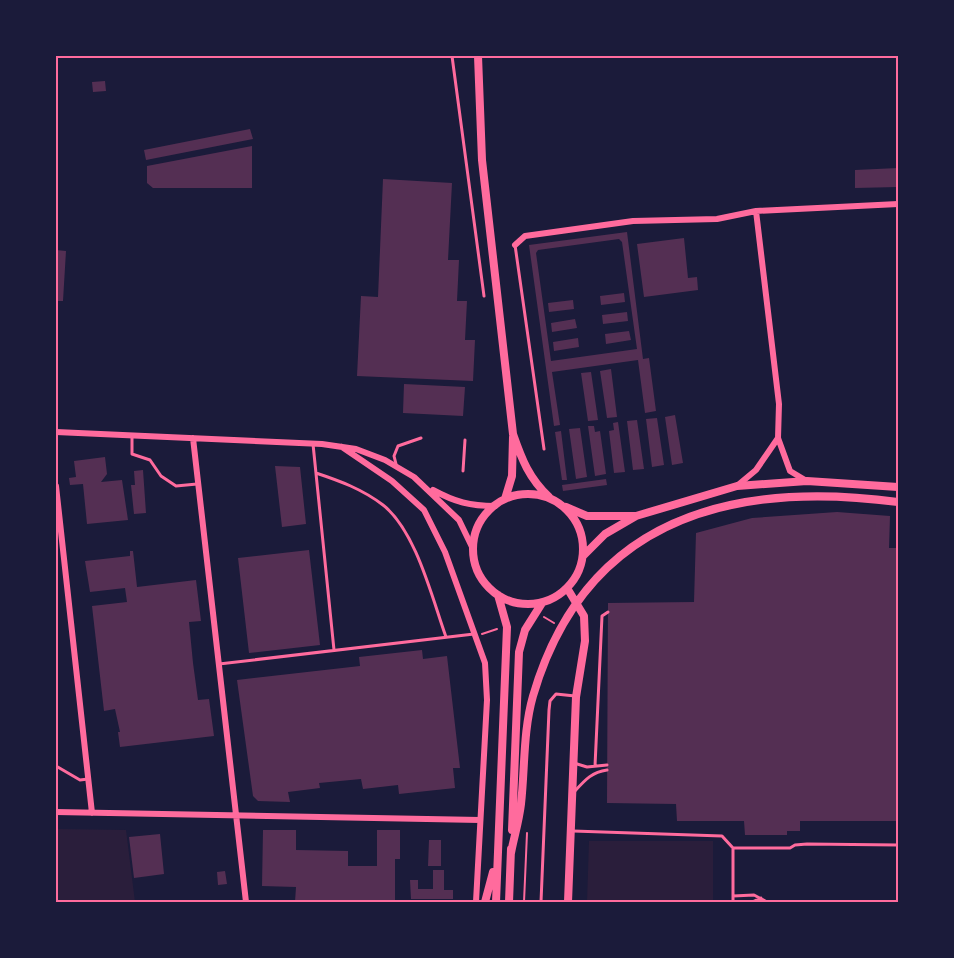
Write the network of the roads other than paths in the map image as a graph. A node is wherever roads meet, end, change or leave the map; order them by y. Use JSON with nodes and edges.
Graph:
{"nodes":[{"id":1,"x":452,"y":56,"type":"edge"},
{"id":2,"x":478,"y":56,"type":"edge"},
{"id":3,"x":898,"y":204,"type":"edge"},
{"id":4,"x":756,"y":211,"type":"junction"},
{"id":5,"x":515,"y":245,"type":"joint"},
{"id":6,"x":484,"y":296,"type":"dead end"},
{"id":7,"x":56,"y":432,"type":"edge"},
{"id":8,"x":513,"y":434,"type":"junction"},
{"id":9,"x":132,"y":435,"type":"junction"},
{"id":10,"x":193,"y":438,"type":"junction"},
{"id":11,"x":421,"y":438,"type":"dead end"},
{"id":12,"x":778,"y":438,"type":"junction"},
{"id":13,"x":465,"y":440,"type":"dead end"},
{"id":14,"x":313,"y":444,"type":"junction"},
{"id":15,"x":342,"y":447,"type":"junction"},
{"id":16,"x":544,"y":449,"type":"dead end"},
{"id":17,"x":402,"y":470,"type":"junction"},
{"id":18,"x":463,"y":471,"type":"dead end"},
{"id":19,"x":316,"y":473,"type":"junction"},
{"id":20,"x":807,"y":482,"type":"junction"},
{"id":21,"x":199,"y":484,"type":"junction"},
{"id":22,"x":56,"y":486,"type":"edge"},
{"id":23,"x":424,"y":486,"type":"junction"},
{"id":24,"x":737,"y":486,"type":"junction"},
{"id":25,"x":898,"y":487,"type":"edge"},
{"id":26,"x":549,"y":497,"type":"junction"},
{"id":27,"x":505,"y":499,"type":"junction"},
{"id":28,"x":898,"y":502,"type":"edge"},
{"id":29,"x":561,"y":505,"type":"junction"},
{"id":30,"x":495,"y":506,"type":"junction"},
{"id":31,"x":636,"y":516,"type":"junction"},
{"id":32,"x":473,"y":549,"type":"junction"},
{"id":33,"x":583,"y":556,"type":"junction"},
{"id":34,"x":567,"y":588,"type":"junction"},
{"id":35,"x":498,"y":595,"type":"junction"},
{"id":36,"x":542,"y":603,"type":"junction"},
{"id":37,"x":609,"y":612,"type":"dead end"},
{"id":38,"x":476,"y":634,"type":"junction"},
{"id":39,"x":446,"y":637,"type":"junction"},
{"id":40,"x":334,"y":650,"type":"junction"},
{"id":41,"x":219,"y":664,"type":"junction"},
{"id":42,"x":576,"y":697,"type":"junction"},
{"id":43,"x":574,"y":763,"type":"junction"},
{"id":44,"x":607,"y":765,"type":"dead end"},
{"id":45,"x":56,"y":766,"type":"edge"},
{"id":46,"x":596,"y":766,"type":"junction"},
{"id":47,"x":607,"y":770,"type":"dead end"},
{"id":48,"x":88,"y":779,"type":"junction"},
{"id":49,"x":572,"y":795,"type":"junction"},
{"id":50,"x":56,"y":812,"type":"edge"},
{"id":51,"x":92,"y":813,"type":"junction"},
{"id":52,"x":236,"y":814,"type":"junction"},
{"id":53,"x":480,"y":820,"type":"junction"},
{"id":54,"x":571,"y":831,"type":"junction"},
{"id":55,"x":898,"y":845,"type":"edge"},
{"id":56,"x":733,"y":848,"type":"junction"},
{"id":57,"x":511,"y":853,"type":"junction"},
{"id":58,"x":498,"y":854,"type":"junction"},
{"id":59,"x":733,"y":896,"type":"junction"},
{"id":60,"x":761,"y":898,"type":"junction"},
{"id":61,"x":246,"y":903,"type":"edge"},
{"id":62,"x":476,"y":903,"type":"edge"},
{"id":63,"x":485,"y":903,"type":"edge"},
{"id":64,"x":496,"y":903,"type":"edge"},
{"id":65,"x":509,"y":903,"type":"edge"},
{"id":66,"x":541,"y":903,"type":"edge"},
{"id":67,"x":568,"y":903,"type":"edge"},
{"id":68,"x":733,"y":903,"type":"edge"},
{"id":69,"x":752,"y":903,"type":"edge"},
{"id":70,"x":767,"y":903,"type":"edge"}],
"edges":[{"from":1,"to":6,"type":"lane"},
{"from":2,"to":8,"type":"street"},
{"from":3,"to":4,"type":"street"},
{"from":4,"to":5,"type":"street"},
{"from":4,"to":12,"type":"street"},
{"from":5,"to":16,"type":"lane"},
{"from":7,"to":9,"type":"street"},
{"from":8,"to":26,"type":"street"},
{"from":8,"to":27,"type":"street"},
{"from":9,"to":10,"type":"street"},
{"from":9,"to":21,"type":"lane"},
{"from":10,"to":14,"type":"street"},
{"from":10,"to":21,"type":"street"},
{"from":11,"to":17,"type":"lane"},
{"from":12,"to":20,"type":"street"},
{"from":12,"to":24,"type":"street"},
{"from":13,"to":18,"type":"lane"},
{"from":14,"to":15,"type":"street"},
{"from":14,"to":19,"type":"lane"},
{"from":15,"to":17,"type":"street"},
{"from":15,"to":38,"type":"street"},
{"from":17,"to":23,"type":"street"},
{"from":19,"to":39,"type":"lane"},
{"from":19,"to":40,"type":"lane"},
{"from":20,"to":24,"type":"street"},
{"from":20,"to":25,"type":"street"},
{"from":21,"to":41,"type":"street"},
{"from":22,"to":48,"type":"street"},
{"from":23,"to":30,"type":"street"},
{"from":23,"to":32,"type":"street"},
{"from":24,"to":31,"type":"street"},
{"from":26,"to":27,"type":"street"},
{"from":26,"to":29,"type":"street"},
{"from":27,"to":30,"type":"street"},
{"from":28,"to":57,"type":"street"},
{"from":29,"to":31,"type":"street"},
{"from":29,"to":33,"type":"street"},
{"from":30,"to":32,"type":"street"},
{"from":31,"to":33,"type":"street"},
{"from":32,"to":35,"type":"street"},
{"from":33,"to":34,"type":"street"},
{"from":34,"to":36,"type":"street"},
{"from":34,"to":42,"type":"street"},
{"from":35,"to":36,"type":"street"},
{"from":35,"to":58,"type":"street"},
{"from":36,"to":57,"type":"street"},
{"from":37,"to":46,"type":"lane"},
{"from":38,"to":39,"type":"lane"},
{"from":38,"to":53,"type":"street"},
{"from":39,"to":40,"type":"lane"},
{"from":40,"to":41,"type":"lane"},
{"from":41,"to":52,"type":"street"},
{"from":42,"to":43,"type":"street"},
{"from":42,"to":66,"type":"lane"},
{"from":43,"to":46,"type":"lane"},
{"from":43,"to":49,"type":"street"},
{"from":44,"to":46,"type":"lane"},
{"from":45,"to":48,"type":"lane"},
{"from":47,"to":49,"type":"lane"},
{"from":48,"to":51,"type":"street"},
{"from":49,"to":54,"type":"street"},
{"from":50,"to":51,"type":"street"},
{"from":51,"to":52,"type":"street"},
{"from":52,"to":53,"type":"street"},
{"from":52,"to":61,"type":"street"},
{"from":53,"to":62,"type":"street"},
{"from":54,"to":56,"type":"lane"},
{"from":54,"to":67,"type":"street"},
{"from":55,"to":56,"type":"lane"},
{"from":56,"to":59,"type":"lane"},
{"from":57,"to":65,"type":"street"},
{"from":58,"to":63,"type":"street"},
{"from":58,"to":64,"type":"street"},
{"from":59,"to":60,"type":"lane"},
{"from":59,"to":68,"type":"lane"},
{"from":60,"to":69,"type":"lane"},
{"from":60,"to":70,"type":"lane"}]}
